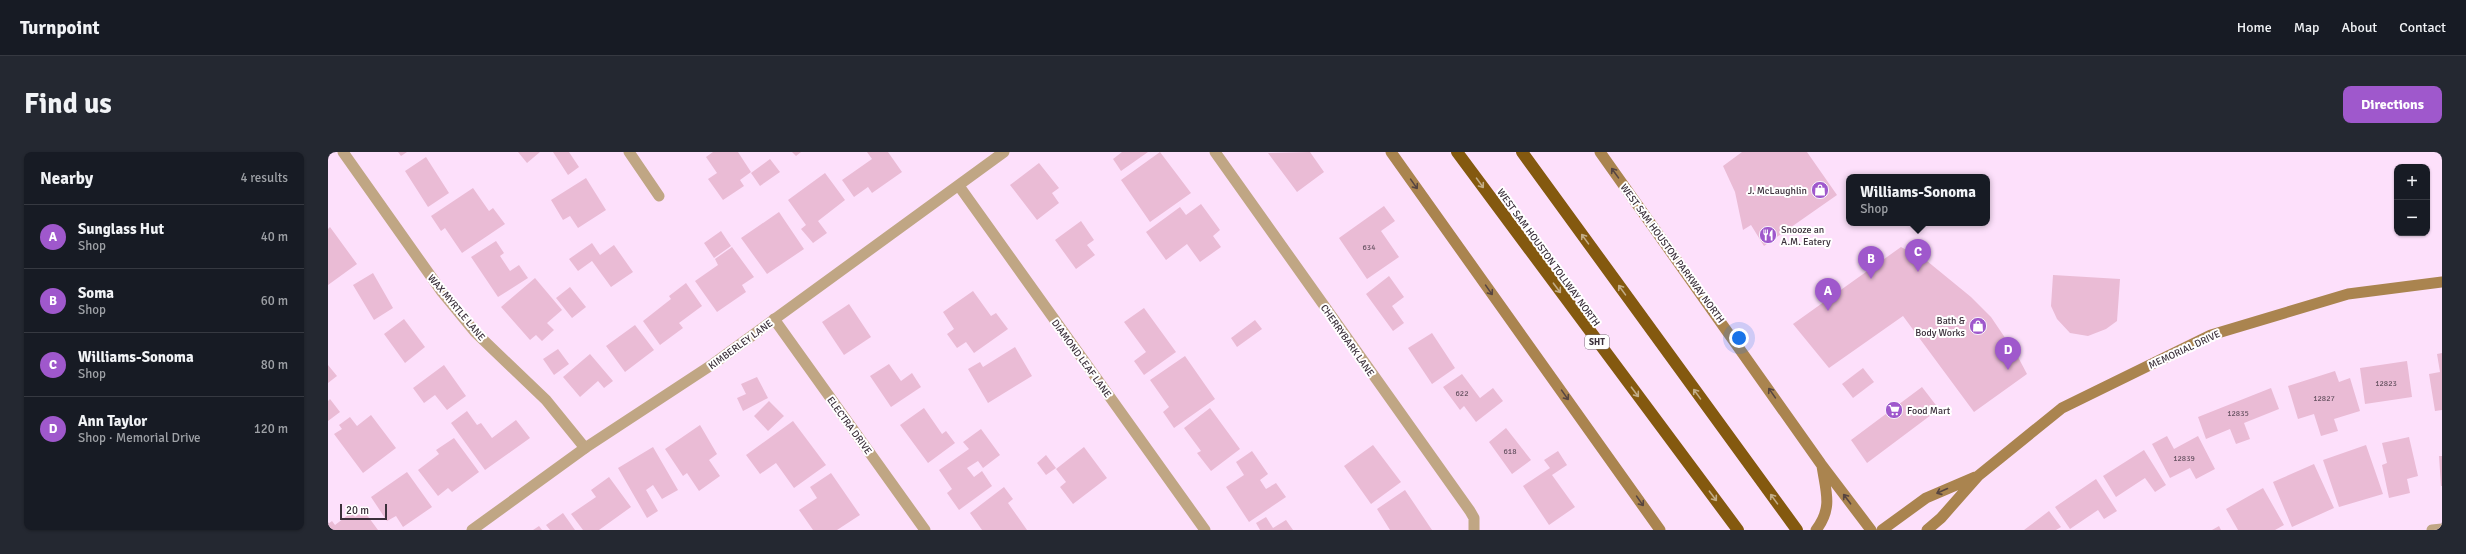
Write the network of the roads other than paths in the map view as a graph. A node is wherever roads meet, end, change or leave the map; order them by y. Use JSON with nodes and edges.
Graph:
{"nodes":[{"id":1,"x":343,"y":152,"type":"edge"},
{"id":2,"x":629,"y":152,"type":"edge"},
{"id":3,"x":1004,"y":152,"type":"edge"},
{"id":4,"x":1215,"y":152,"type":"edge"},
{"id":5,"x":1391,"y":152,"type":"edge"},
{"id":6,"x":1457,"y":152,"type":"edge"},
{"id":7,"x":1522,"y":152,"type":"edge"},
{"id":8,"x":1600,"y":152,"type":"edge"},
{"id":9,"x":958,"y":186,"type":"junction"},
{"id":10,"x":659,"y":196,"type":"dead end"},
{"id":11,"x":2442,"y":282,"type":"edge"},
{"id":12,"x":774,"y":319,"type":"junction"},
{"id":13,"x":585,"y":448,"type":"junction"},
{"id":14,"x":1821,"y":464,"type":"junction"},
{"id":15,"x":1978,"y":476,"type":"junction"},
{"id":16,"x":2442,"y":528,"type":"edge"},
{"id":17,"x":472,"y":530,"type":"edge"},
{"id":18,"x":925,"y":530,"type":"edge"},
{"id":19,"x":1205,"y":530,"type":"edge"},
{"id":20,"x":1474,"y":530,"type":"edge"},
{"id":21,"x":1660,"y":530,"type":"edge"},
{"id":22,"x":1738,"y":530,"type":"edge"},
{"id":23,"x":1797,"y":530,"type":"edge"},
{"id":24,"x":1816,"y":530,"type":"edge"},
{"id":25,"x":1871,"y":530,"type":"edge"},
{"id":26,"x":1882,"y":530,"type":"edge"},
{"id":27,"x":1927,"y":530,"type":"edge"},
{"id":28,"x":2432,"y":530,"type":"edge"}],
"edges":[{"from":1,"to":13,"type":"street","name":"WAX MYRTLE LANE"},
{"from":2,"to":10,"type":"street"},
{"from":3,"to":9,"type":"street","name":"KIMBERLEY LANE"},
{"from":4,"to":20,"type":"street","name":"CHERRYBARK LANE"},
{"from":5,"to":21,"type":"main road","one_way":true},
{"from":6,"to":22,"type":"highway","name":"WEST SAM HOUSTON TOLLWAY NORTH","number":"SHT","one_way":true},
{"from":23,"to":7,"type":"highway","one_way":true},
{"from":14,"to":8,"type":"main road","name":"WEST SAM HOUSTON PARKWAY NORTH","one_way":true},
{"from":9,"to":12,"type":"street","name":"KIMBERLEY LANE"},
{"from":9,"to":19,"type":"street","name":"DIAMOND LEAF LANE"},
{"from":11,"to":15,"type":"main road","name":"MEMORIAL DRIVE"},
{"from":12,"to":13,"type":"street","name":"KIMBERLEY LANE"},
{"from":12,"to":18,"type":"street","name":"ELECTRA DRIVE"},
{"from":13,"to":17,"type":"street","name":"KIMBERLEY LANE"},
{"from":14,"to":24,"type":"main road"},
{"from":25,"to":14,"type":"main road","name":"WEST SAM HOUSTON PARKWAY NORTH","one_way":true},
{"from":15,"to":26,"type":"main road","name":"MEMORIAL DRIVE","one_way":true},
{"from":15,"to":27,"type":"main road","name":"MEMORIAL DRIVE"},
{"from":16,"to":28,"type":"street"}]}
